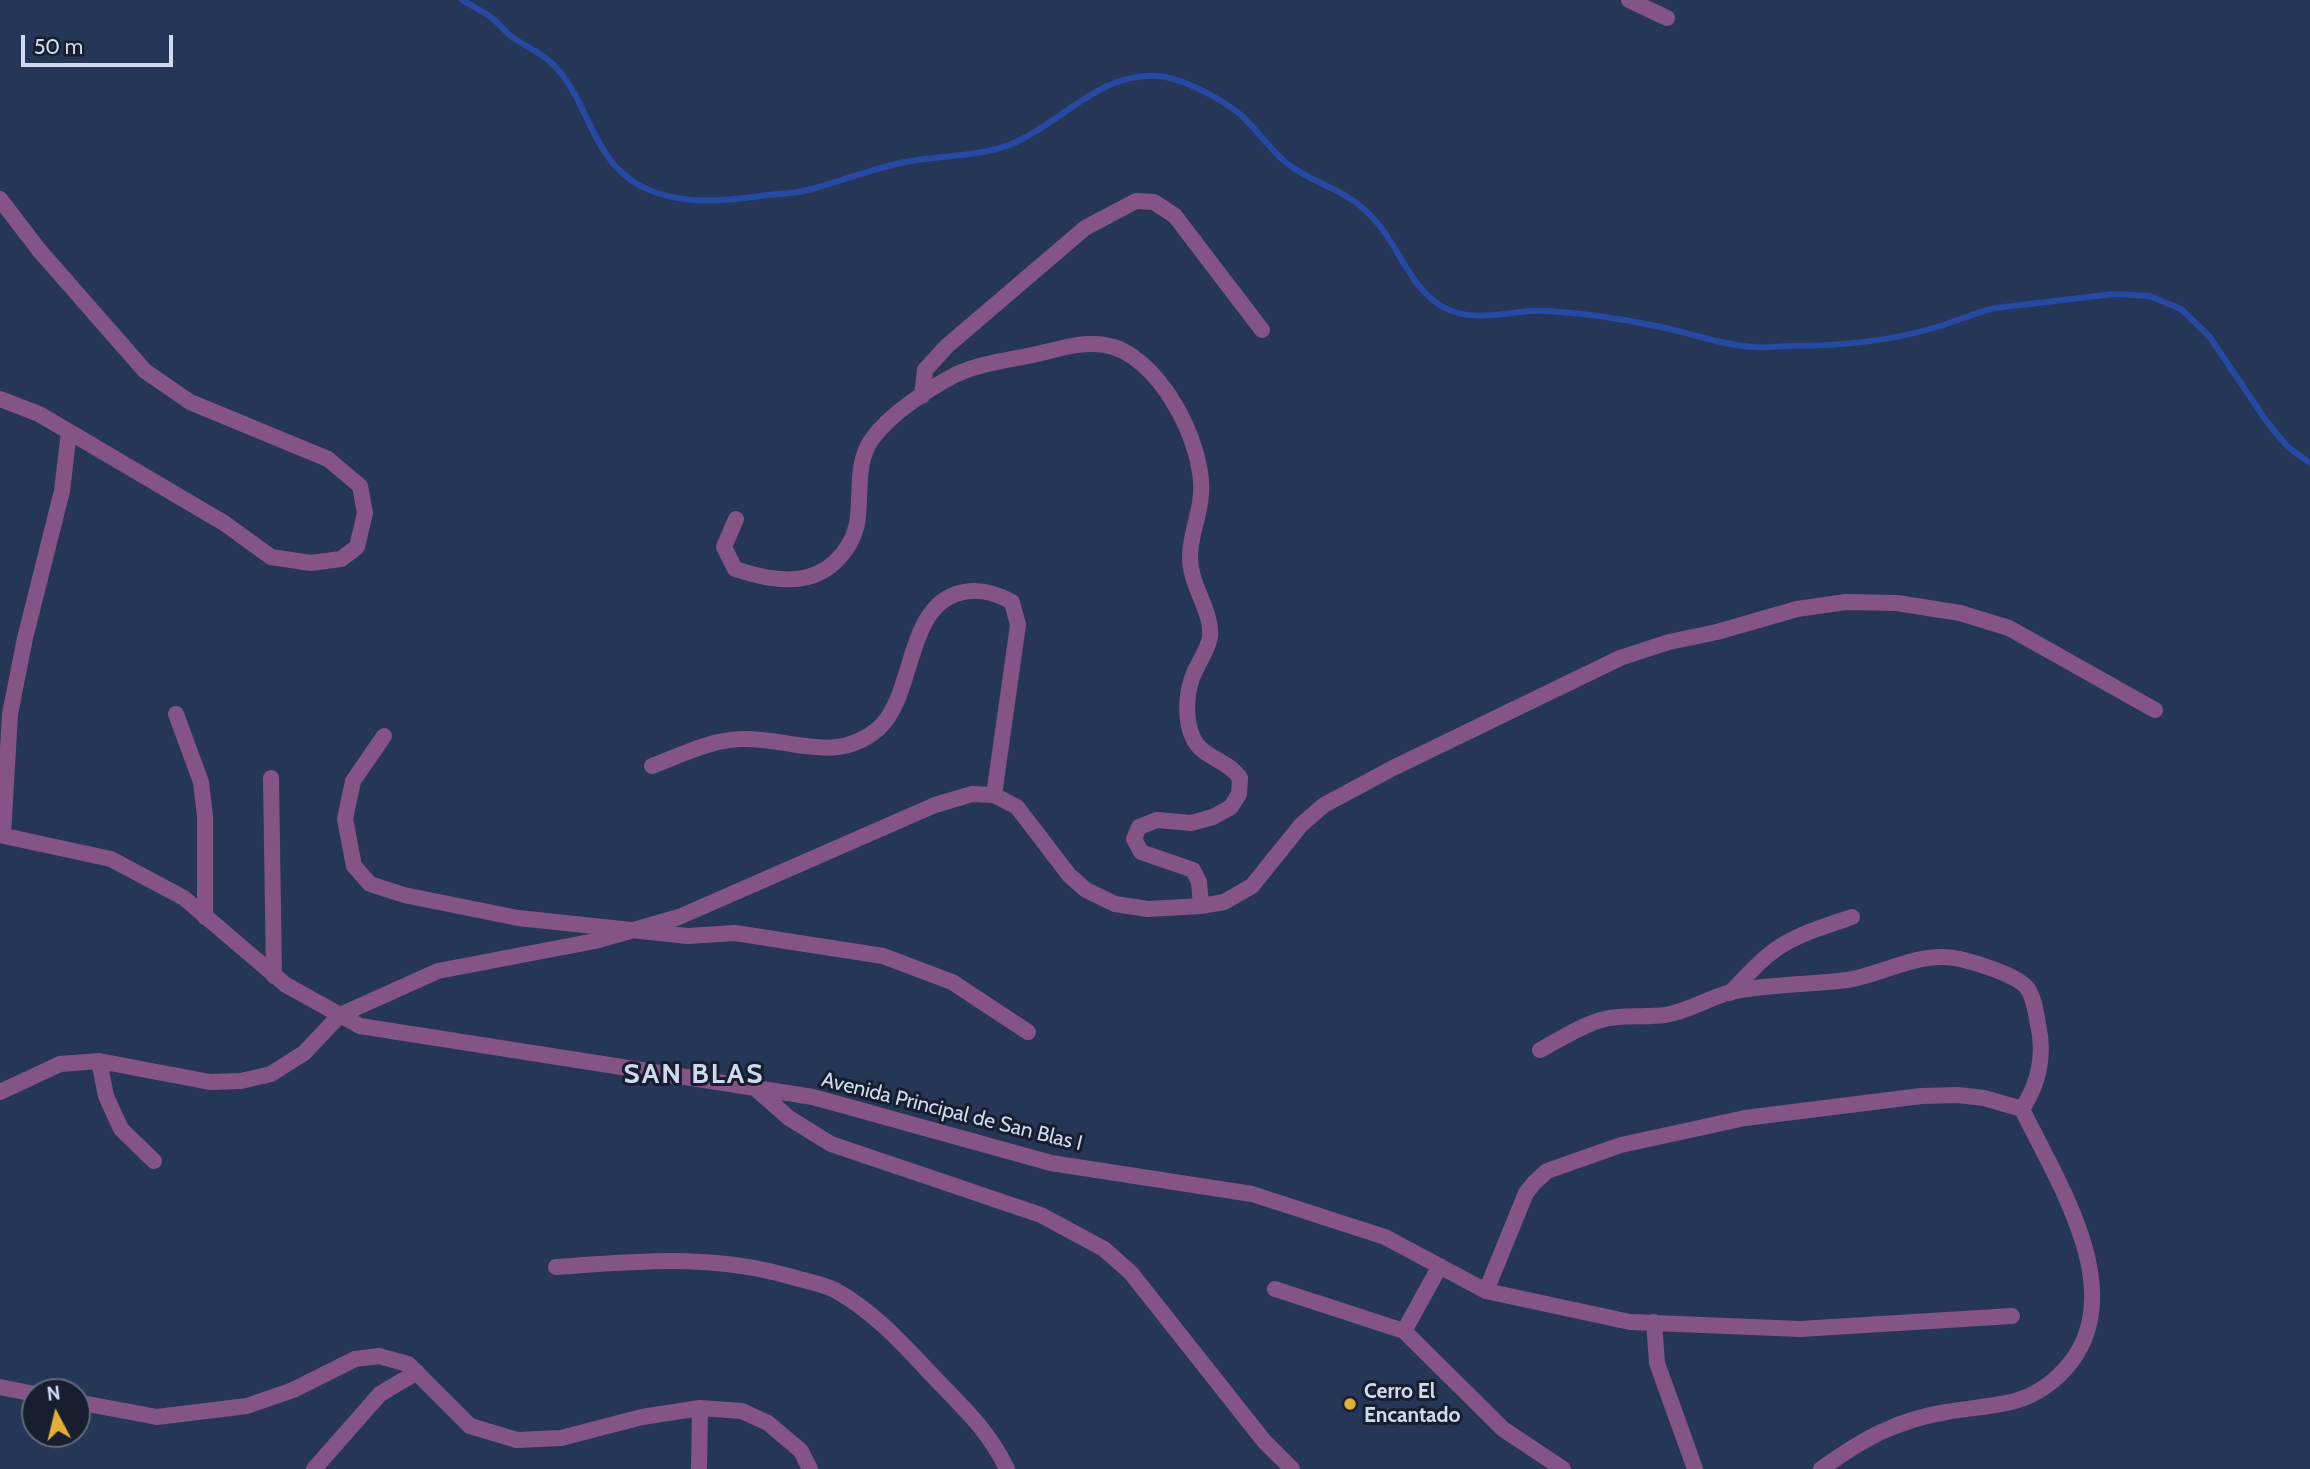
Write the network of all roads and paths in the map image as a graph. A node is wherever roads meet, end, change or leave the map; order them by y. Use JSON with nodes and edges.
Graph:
{"nodes":[{"id":1,"x":1629,"y":0,"type":"edge"},
{"id":2,"x":1667,"y":18,"type":"dead end"},
{"id":3,"x":0,"y":199,"type":"edge"},
{"id":4,"x":1262,"y":331,"type":"dead end"},
{"id":5,"x":922,"y":396,"type":"junction"},
{"id":6,"x":0,"y":399,"type":"edge"},
{"id":7,"x":69,"y":432,"type":"junction"},
{"id":8,"x":736,"y":520,"type":"dead end"},
{"id":9,"x":2155,"y":710,"type":"dead end"},
{"id":10,"x":176,"y":714,"type":"dead end"},
{"id":11,"x":384,"y":736,"type":"dead end"},
{"id":12,"x":652,"y":766,"type":"dead end"},
{"id":13,"x":271,"y":778,"type":"dead end"},
{"id":14,"x":994,"y":795,"type":"junction"},
{"id":15,"x":1,"y":835,"type":"edge"},
{"id":16,"x":1201,"y":906,"type":"junction"},
{"id":17,"x":205,"y":917,"type":"junction"},
{"id":18,"x":1852,"y":917,"type":"dead end"},
{"id":19,"x":635,"y":930,"type":"junction"},
{"id":20,"x":274,"y":976,"type":"junction"},
{"id":21,"x":1730,"y":993,"type":"junction"},
{"id":22,"x":340,"y":1015,"type":"junction"},
{"id":23,"x":1028,"y":1032,"type":"dead end"},
{"id":24,"x":1540,"y":1050,"type":"dead end"},
{"id":25,"x":99,"y":1060,"type":"junction"},
{"id":26,"x":756,"y":1089,"type":"junction"},
{"id":27,"x":0,"y":1092,"type":"edge"},
{"id":28,"x":2022,"y":1110,"type":"junction"},
{"id":29,"x":154,"y":1161,"type":"dead end"},
{"id":30,"x":1440,"y":1266,"type":"junction"},
{"id":31,"x":556,"y":1267,"type":"dead end"},
{"id":32,"x":1275,"y":1289,"type":"dead end"},
{"id":33,"x":1486,"y":1291,"type":"junction"},
{"id":34,"x":2012,"y":1316,"type":"dead end"},
{"id":35,"x":1654,"y":1322,"type":"junction"},
{"id":36,"x":1404,"y":1331,"type":"junction"},
{"id":37,"x":417,"y":1372,"type":"junction"},
{"id":38,"x":0,"y":1387,"type":"edge"},
{"id":39,"x":21,"y":1391,"type":"edge"},
{"id":40,"x":91,"y":1405,"type":"edge"},
{"id":41,"x":700,"y":1408,"type":"junction"},
{"id":42,"x":314,"y":1469,"type":"edge"},
{"id":43,"x":699,"y":1469,"type":"edge"},
{"id":44,"x":810,"y":1469,"type":"edge"},
{"id":45,"x":1007,"y":1469,"type":"edge"},
{"id":46,"x":1292,"y":1469,"type":"edge"},
{"id":47,"x":1563,"y":1469,"type":"edge"},
{"id":48,"x":1695,"y":1469,"type":"edge"},
{"id":49,"x":1821,"y":1469,"type":"edge"}],
"edges":[{"from":1,"to":2,"type":"street"},
{"from":3,"to":7,"type":"street"},
{"from":4,"to":5,"type":"street"},
{"from":5,"to":8,"type":"street"},
{"from":5,"to":16,"type":"street"},
{"from":6,"to":7,"type":"street"},
{"from":7,"to":15,"type":"street"},
{"from":9,"to":16,"type":"street"},
{"from":10,"to":17,"type":"street"},
{"from":11,"to":19,"type":"street"},
{"from":12,"to":14,"type":"street"},
{"from":13,"to":20,"type":"street"},
{"from":14,"to":16,"type":"street"},
{"from":14,"to":19,"type":"street"},
{"from":15,"to":17,"type":"street","name":"Avenida Principal de San Blas I"},
{"from":17,"to":20,"type":"street","name":"Avenida Principal de San Blas I"},
{"from":18,"to":21,"type":"street"},
{"from":19,"to":22,"type":"street"},
{"from":19,"to":23,"type":"street"},
{"from":20,"to":22,"type":"street","name":"Avenida Principal de San Blas I"},
{"from":21,"to":24,"type":"street"},
{"from":21,"to":28,"type":"street"},
{"from":22,"to":25,"type":"street"},
{"from":22,"to":26,"type":"street","name":"Avenida Principal de San Blas I"},
{"from":25,"to":27,"type":"street"},
{"from":25,"to":29,"type":"street"},
{"from":26,"to":30,"type":"street","name":"Avenida Principal de San Blas I"},
{"from":26,"to":46,"type":"street"},
{"from":28,"to":33,"type":"street"},
{"from":28,"to":49,"type":"street"},
{"from":30,"to":33,"type":"street","name":"Avenida Principal de San Blas I"},
{"from":30,"to":36,"type":"street"},
{"from":31,"to":45,"type":"street"},
{"from":32,"to":36,"type":"street"},
{"from":33,"to":35,"type":"street","name":"Avenida Principal de San Blas I"},
{"from":34,"to":35,"type":"street","name":"Avenida Principal de San Blas I"},
{"from":35,"to":48,"type":"street"},
{"from":36,"to":47,"type":"street"},
{"from":37,"to":40,"type":"street"},
{"from":37,"to":41,"type":"street"},
{"from":37,"to":42,"type":"street"},
{"from":38,"to":39,"type":"street"},
{"from":41,"to":43,"type":"street"},
{"from":41,"to":44,"type":"street"}]}
